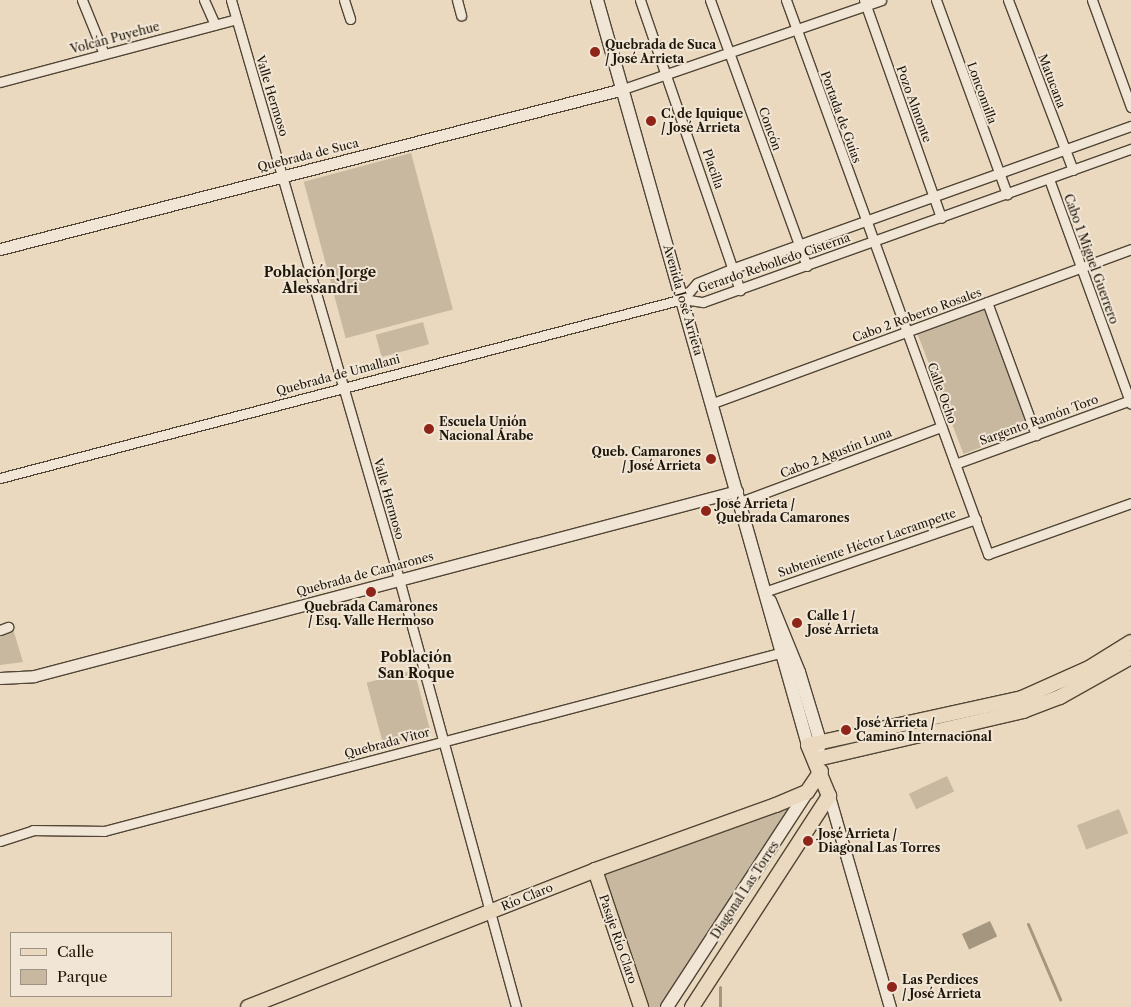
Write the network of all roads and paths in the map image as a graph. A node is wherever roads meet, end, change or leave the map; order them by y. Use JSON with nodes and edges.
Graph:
{"nodes":[{"id":1,"x":82,"y":0,"type":"edge"},
{"id":2,"x":204,"y":0,"type":"edge"},
{"id":3,"x":231,"y":0,"type":"edge"},
{"id":4,"x":344,"y":0,"type":"edge"},
{"id":5,"x":457,"y":0,"type":"edge"},
{"id":6,"x":597,"y":0,"type":"edge"},
{"id":7,"x":640,"y":0,"type":"edge"},
{"id":8,"x":710,"y":0,"type":"edge"},
{"id":9,"x":786,"y":0,"type":"edge"},
{"id":10,"x":881,"y":0,"type":"edge"},
{"id":11,"x":936,"y":0,"type":"edge"},
{"id":12,"x":1008,"y":0,"type":"edge"},
{"id":13,"x":1092,"y":0,"type":"edge"},
{"id":14,"x":865,"y":3,"type":"edge"},
{"id":15,"x":461,"y":15,"type":"dead end"},
{"id":16,"x":350,"y":19,"type":"dead end"},
{"id":17,"x":236,"y":20,"type":"junction"},
{"id":18,"x":215,"y":25,"type":"junction"},
{"id":19,"x":797,"y":30,"type":"junction"},
{"id":20,"x":104,"y":54,"type":"junction"},
{"id":21,"x":730,"y":55,"type":"junction"},
{"id":22,"x":668,"y":77,"type":"junction"},
{"id":23,"x":0,"y":80,"type":"edge"},
{"id":24,"x":623,"y":89,"type":"junction"},
{"id":25,"x":1131,"y":107,"type":"edge"},
{"id":26,"x":1131,"y":126,"type":"edge"},
{"id":27,"x":1065,"y":149,"type":"junction"},
{"id":28,"x":1131,"y":149,"type":"edge"},
{"id":29,"x":1073,"y":170,"type":"junction"},
{"id":30,"x":998,"y":174,"type":"junction"},
{"id":31,"x":283,"y":176,"type":"junction"},
{"id":32,"x":1049,"y":179,"type":"junction"},
{"id":33,"x":1007,"y":194,"type":"junction"},
{"id":34,"x":934,"y":196,"type":"junction"},
{"id":35,"x":940,"y":218,"type":"junction"},
{"id":36,"x":865,"y":221,"type":"junction"},
{"id":37,"x":873,"y":242,"type":"junction"},
{"id":38,"x":799,"y":245,"type":"junction"},
{"id":39,"x":1131,"y":249,"type":"edge"},
{"id":40,"x":0,"y":250,"type":"edge"},
{"id":41,"x":806,"y":266,"type":"junction"},
{"id":42,"x":734,"y":268,"type":"junction"},
{"id":43,"x":1081,"y":268,"type":"junction"},
{"id":44,"x":740,"y":290,"type":"junction"},
{"id":45,"x":683,"y":299,"type":"junction"},
{"id":46,"x":987,"y":302,"type":"junction"},
{"id":47,"x":906,"y":332,"type":"junction"},
{"id":48,"x":344,"y":386,"type":"junction"},
{"id":49,"x":1131,"y":401,"type":"edge"},
{"id":50,"x":712,"y":403,"type":"junction"},
{"id":51,"x":941,"y":427,"type":"junction"},
{"id":52,"x":1036,"y":435,"type":"junction"},
{"id":53,"x":955,"y":464,"type":"junction"},
{"id":54,"x":0,"y":478,"type":"edge"},
{"id":55,"x":739,"y":496,"type":"junction"},
{"id":56,"x":1131,"y":503,"type":"edge"},
{"id":57,"x":976,"y":519,"type":"junction"},
{"id":58,"x":399,"y":579,"type":"junction"},
{"id":59,"x":768,"y":595,"type":"junction"},
{"id":60,"x":1131,"y":642,"type":"edge"},
{"id":61,"x":779,"y":653,"type":"junction"},
{"id":62,"x":1131,"y":658,"type":"edge"},
{"id":63,"x":0,"y":678,"type":"edge"},
{"id":64,"x":444,"y":740,"type":"junction"},
{"id":65,"x":814,"y":743,"type":"junction"},
{"id":66,"x":819,"y":765,"type":"junction"},
{"id":67,"x":807,"y":792,"type":"junction"},
{"id":68,"x":828,"y":796,"type":"junction"},
{"id":69,"x":0,"y":841,"type":"edge"},
{"id":70,"x":595,"y":870,"type":"junction"},
{"id":71,"x":488,"y":912,"type":"junction"},
{"id":72,"x":248,"y":1007,"type":"edge"},
{"id":73,"x":516,"y":1007,"type":"edge"},
{"id":74,"x":641,"y":1007,"type":"edge"},
{"id":75,"x":667,"y":1007,"type":"edge"},
{"id":76,"x":692,"y":1007,"type":"edge"},
{"id":77,"x":890,"y":1007,"type":"edge"}],
"edges":[{"from":1,"to":20,"type":"street"},
{"from":2,"to":18,"type":"street"},
{"from":3,"to":17,"type":"street","name":"Valle Hermoso"},
{"from":4,"to":16,"type":"street"},
{"from":5,"to":15,"type":"street"},
{"from":6,"to":24,"type":"main road","name":"Avenida José Arrieta"},
{"from":7,"to":22,"type":"street","name":"Placilla"},
{"from":8,"to":21,"type":"street","name":"Concón"},
{"from":9,"to":19,"type":"street","name":"Portada de Guías"},
{"from":10,"to":14,"type":"street"},
{"from":11,"to":30,"type":"street","name":"Loncomilla"},
{"from":12,"to":27,"type":"street","name":"Matucana"},
{"from":13,"to":25,"type":"street"},
{"from":14,"to":19,"type":"street"},
{"from":14,"to":34,"type":"street","name":"Pozo Almonte"},
{"from":17,"to":18,"type":"street","name":"Volcán Puyehue"},
{"from":17,"to":31,"type":"street","name":"Valle Hermoso"},
{"from":18,"to":20,"type":"street","name":"Volcán Puyehue"},
{"from":19,"to":21,"type":"street"},
{"from":19,"to":36,"type":"street","name":"Portada de Guías"},
{"from":20,"to":23,"type":"street","name":"Volcán Puyehue"},
{"from":21,"to":22,"type":"street"},
{"from":21,"to":38,"type":"street","name":"Concón"},
{"from":22,"to":24,"type":"street"},
{"from":22,"to":42,"type":"street","name":"Placilla"},
{"from":24,"to":31,"type":"street","name":"Quebrada de Suca"},
{"from":24,"to":45,"type":"main road","name":"Avenida José Arrieta"},
{"from":26,"to":27,"type":"street","name":"Gerardo Rebolledo Cisterna"},
{"from":27,"to":29,"type":"street","name":"Matucana"},
{"from":27,"to":30,"type":"street","name":"Gerardo Rebolledo Cisterna"},
{"from":28,"to":29,"type":"street","name":"Gerardo Rebolledo Cisterna"},
{"from":29,"to":32,"type":"street","name":"Gerardo Rebolledo Cisterna"},
{"from":30,"to":33,"type":"street","name":"Loncomilla"},
{"from":30,"to":34,"type":"street","name":"Gerardo Rebolledo Cisterna"},
{"from":31,"to":40,"type":"street","name":"Quebrada de Suca"},
{"from":31,"to":48,"type":"street","name":"Valle Hermoso"},
{"from":32,"to":33,"type":"street","name":"Gerardo Rebolledo Cisterna"},
{"from":32,"to":43,"type":"street","name":"Cabo 1 Miguel Guerrero"},
{"from":33,"to":35,"type":"street","name":"Gerardo Rebolledo Cisterna"},
{"from":34,"to":35,"type":"street","name":"Pozo Almonte"},
{"from":34,"to":36,"type":"street","name":"Gerardo Rebolledo Cisterna"},
{"from":35,"to":37,"type":"street","name":"Gerardo Rebolledo Cisterna"},
{"from":36,"to":37,"type":"street","name":"Portada de Guías"},
{"from":36,"to":38,"type":"street","name":"Gerardo Rebolledo Cisterna"},
{"from":37,"to":41,"type":"street","name":"Gerardo Rebolledo Cisterna"},
{"from":37,"to":47,"type":"street","name":"Calle Ocho"},
{"from":38,"to":41,"type":"street","name":"Concón"},
{"from":38,"to":42,"type":"street","name":"Gerardo Rebolledo Cisterna"},
{"from":39,"to":43,"type":"street","name":"Cabo 2 Roberto Rosales"},
{"from":41,"to":44,"type":"street","name":"Gerardo Rebolledo Cisterna"},
{"from":42,"to":44,"type":"street","name":"Placilla"},
{"from":42,"to":45,"type":"street","name":"Gerardo Rebolledo Cisterna"},
{"from":43,"to":46,"type":"street","name":"Cabo 2 Roberto Rosales"},
{"from":43,"to":49,"type":"street","name":"Cabo 1 Miguel Guerrero"},
{"from":44,"to":45,"type":"street","name":"Gerardo Rebolledo Cisterna"},
{"from":45,"to":48,"type":"street","name":"Quebrada de Umallani"},
{"from":45,"to":50,"type":"main road","name":"Avenida José Arrieta"},
{"from":46,"to":47,"type":"street","name":"Cabo 2 Roberto Rosales"},
{"from":46,"to":52,"type":"street"},
{"from":47,"to":50,"type":"street","name":"Cabo 2 Roberto Rosales"},
{"from":47,"to":51,"type":"street","name":"Calle Ocho"},
{"from":48,"to":54,"type":"street","name":"Quebrada de Umallani"},
{"from":48,"to":58,"type":"street","name":"Valle Hermoso"},
{"from":49,"to":52,"type":"street","name":"Sargento Ramón Toro"},
{"from":50,"to":55,"type":"main road","name":"Avenida José Arrieta"},
{"from":51,"to":53,"type":"street","name":"Calle Ocho"},
{"from":51,"to":55,"type":"street","name":"Cabo 2 Agustín Luna"},
{"from":52,"to":53,"type":"street","name":"Sargento Ramón Toro"},
{"from":53,"to":57,"type":"street","name":"Calle Ocho"},
{"from":55,"to":58,"type":"street","name":"Quebrada de Camarones"},
{"from":55,"to":59,"type":"main road","name":"Avenida José Arrieta"},
{"from":56,"to":57,"type":"street","name":"Calle Ocho"},
{"from":57,"to":59,"type":"street","name":"Subteniente Héctor Lacrampette"},
{"from":58,"to":63,"type":"street","name":"Quebrada de Camarones"},
{"from":58,"to":64,"type":"street","name":"Valle Hermoso"},
{"from":59,"to":61,"type":"main road","name":"Avenida José Arrieta"},
{"from":59,"to":65,"type":"main road","name":"Avenida José Arrieta"},
{"from":60,"to":65,"type":"main road"},
{"from":61,"to":64,"type":"street","name":"Quebrada Vitor"},
{"from":61,"to":65,"type":"main road","name":"Avenida José Arrieta"},
{"from":62,"to":66,"type":"main road"},
{"from":64,"to":69,"type":"street","name":"Quebrada Vitor"},
{"from":64,"to":71,"type":"street","name":"Valle Hermoso"},
{"from":65,"to":66,"type":"main road","name":"Avenida José Arrieta"},
{"from":66,"to":67,"type":"main road","name":"Diagonal Las Torres"},
{"from":66,"to":68,"type":"main road","name":"Avenida José Arrieta"},
{"from":67,"to":70,"type":"main road","name":"Río Claro"},
{"from":67,"to":75,"type":"main road","name":"Diagonal Las Torres"},
{"from":68,"to":76,"type":"main road","name":"Diagonal Las Torres"},
{"from":68,"to":77,"type":"street","name":"Avenida José Arrieta"},
{"from":70,"to":71,"type":"main road","name":"Río Claro"},
{"from":70,"to":74,"type":"main road","name":"Pasaje Río Claro"},
{"from":71,"to":72,"type":"main road","name":"Río Claro"},
{"from":71,"to":73,"type":"street","name":"Valle Hermoso"}]}
